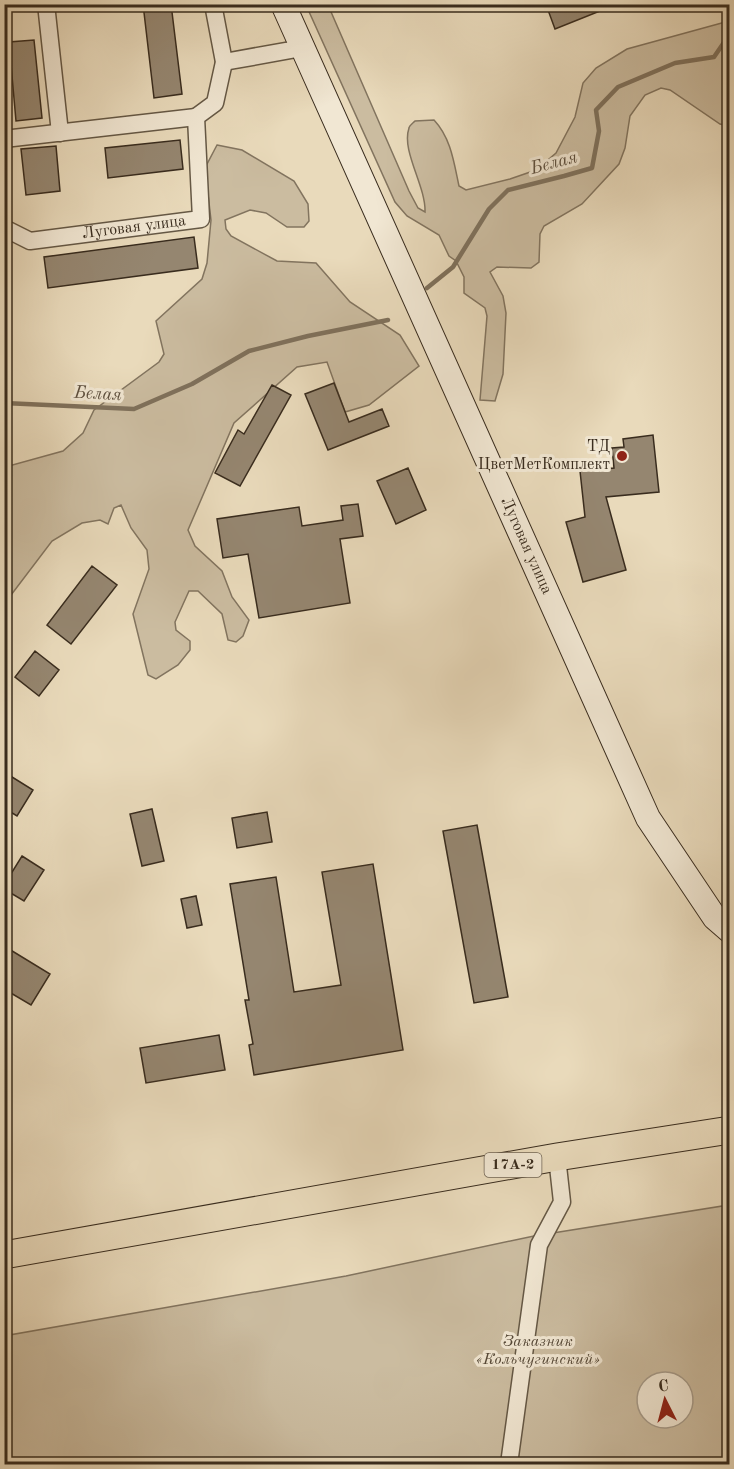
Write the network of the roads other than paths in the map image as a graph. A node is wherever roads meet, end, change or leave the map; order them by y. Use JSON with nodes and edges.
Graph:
{"nodes":[{"id":1,"x":46,"y":4,"type":"edge"},
{"id":2,"x":213,"y":4,"type":"edge"},
{"id":3,"x":283,"y":4,"type":"edge"},
{"id":4,"x":302,"y":48,"type":"junction"},
{"id":5,"x":224,"y":62,"type":"junction"},
{"id":6,"x":196,"y":117,"type":"junction"},
{"id":7,"x":60,"y":133,"type":"junction"},
{"id":8,"x":4,"y":138,"type":"edge"},
{"id":9,"x":4,"y":228,"type":"edge"},
{"id":10,"x":729,"y":931,"type":"edge"},
{"id":11,"x":729,"y":1130,"type":"edge"},
{"id":12,"x":557,"y":1157,"type":"junction"},
{"id":13,"x":4,"y":1255,"type":"edge"},
{"id":14,"x":509,"y":1464,"type":"edge"}],
"edges":[{"from":1,"to":7,"type":"street"},
{"from":2,"to":5,"type":"street"},
{"from":3,"to":4,"type":"street","name":"Луговая улица"},
{"from":4,"to":5,"type":"street"},
{"from":4,"to":10,"type":"street","name":"Луговая улица"},
{"from":5,"to":6,"type":"street"},
{"from":6,"to":7,"type":"street"},
{"from":6,"to":9,"type":"street","name":"Луговая улица"},
{"from":7,"to":8,"type":"street"},
{"from":11,"to":12,"type":"main road","number":"17А-2"},
{"from":12,"to":13,"type":"main road","number":"17А-2"},
{"from":12,"to":14,"type":"street"}]}
